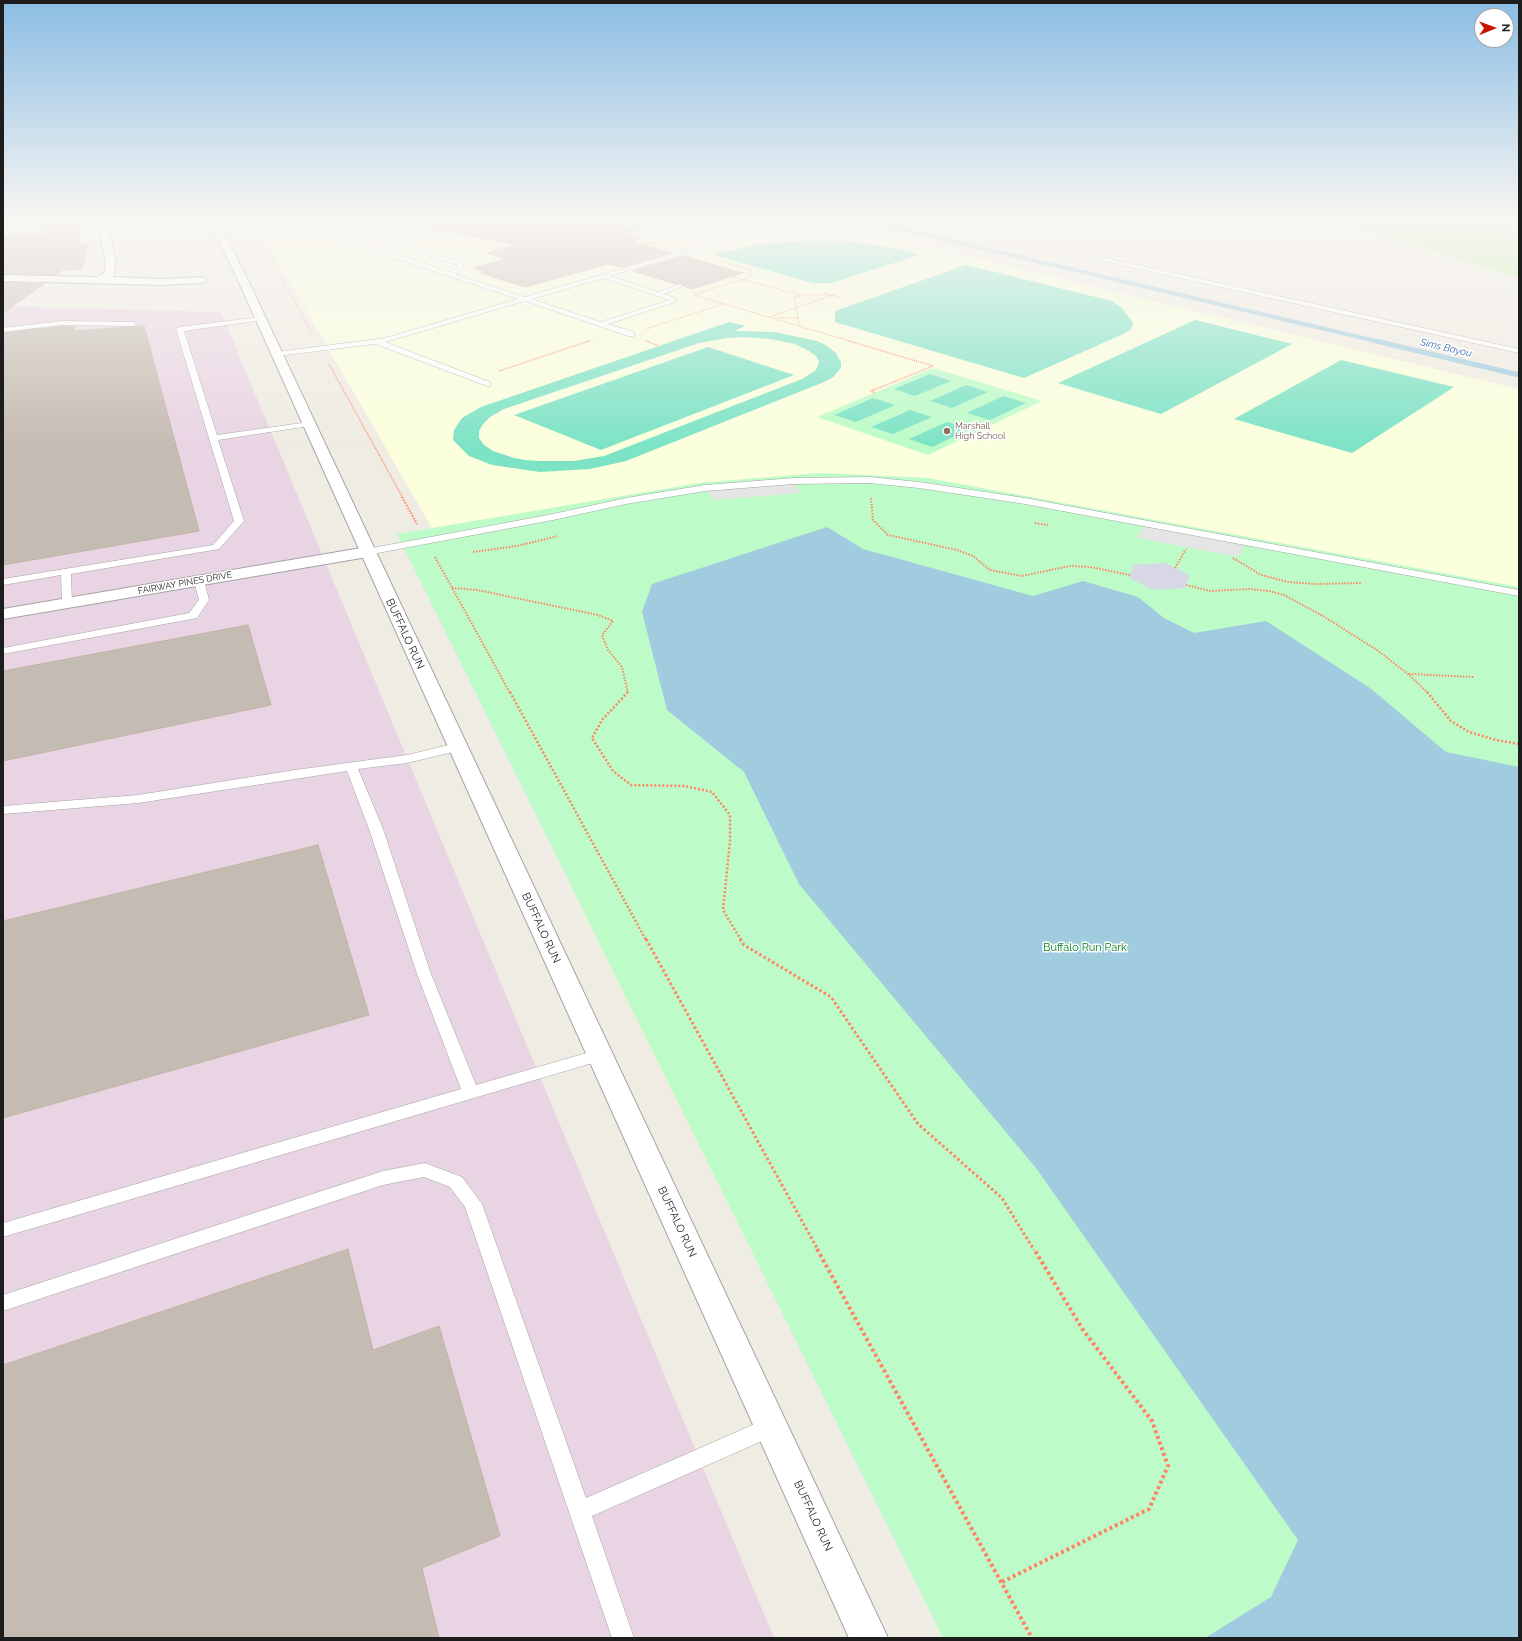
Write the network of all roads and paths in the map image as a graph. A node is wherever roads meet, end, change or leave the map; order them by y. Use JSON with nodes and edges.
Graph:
{"nodes":[{"id":1,"x":249,"y":295,"type":"edge"},
{"id":2,"x":291,"y":295,"type":"edge"},
{"id":3,"x":513,"y":295,"type":"edge"},
{"id":4,"x":541,"y":295,"type":"edge"},
{"id":5,"x":659,"y":295,"type":"edge"},
{"id":6,"x":694,"y":295,"type":"edge"},
{"id":7,"x":800,"y":295,"type":"joint"},
{"id":8,"x":833,"y":295,"type":"junction"},
{"id":9,"x":1262,"y":295,"type":"edge"},
{"id":10,"x":840,"y":297,"type":"dead end"},
{"id":11,"x":526,"y":299,"type":"junction"},
{"id":12,"x":724,"y":304,"type":"junction"},
{"id":13,"x":796,"y":308,"type":"junction"},
{"id":14,"x":768,"y":317,"type":"junction"},
{"id":15,"x":772,"y":318,"type":"junction"},
{"id":16,"x":798,"y":318,"type":"junction"},
{"id":17,"x":261,"y":319,"type":"junction"},
{"id":18,"x":133,"y":324,"type":"dead end"},
{"id":19,"x":601,"y":324,"type":"junction"},
{"id":20,"x":800,"y":327,"type":"junction"},
{"id":21,"x":3,"y":330,"type":"edge"},
{"id":22,"x":620,"y":331,"type":"junction"},
{"id":23,"x":631,"y":334,"type":"joint"},
{"id":24,"x":377,"y":342,"type":"junction"},
{"id":25,"x":321,"y":349,"type":"junction"},
{"id":26,"x":1519,"y":351,"type":"edge"},
{"id":27,"x":277,"y":354,"type":"junction"},
{"id":28,"x":475,"y":379,"type":"junction"},
{"id":29,"x":487,"y":384,"type":"dead end"},
{"id":30,"x":875,"y":393,"type":"dead end"},
{"id":31,"x":309,"y":424,"type":"junction"},
{"id":32,"x":213,"y":438,"type":"junction"},
{"id":33,"x":872,"y":492,"type":"dead end"},
{"id":34,"x":1035,"y":522,"type":"dead end"},
{"id":35,"x":1049,"y":525,"type":"dead end"},
{"id":36,"x":563,"y":534,"type":"dead end"},
{"id":37,"x":426,"y":541,"type":"junction"},
{"id":38,"x":1180,"y":546,"type":"dead end"},
{"id":39,"x":1187,"y":547,"type":"dead end"},
{"id":40,"x":367,"y":552,"type":"junction"},
{"id":41,"x":466,"y":553,"type":"dead end"},
{"id":42,"x":442,"y":555,"type":"dead end"},
{"id":43,"x":1229,"y":556,"type":"dead end"},
{"id":44,"x":66,"y":572,"type":"junction"},
{"id":45,"x":1130,"y":575,"type":"dead end"},
{"id":46,"x":199,"y":581,"type":"junction"},
{"id":47,"x":3,"y":582,"type":"edge"},
{"id":48,"x":1366,"y":582,"type":"dead end"},
{"id":49,"x":1186,"y":585,"type":"dead end"},
{"id":50,"x":452,"y":588,"type":"junction"},
{"id":51,"x":1519,"y":593,"type":"edge"},
{"id":52,"x":67,"y":603,"type":"junction"},
{"id":53,"x":3,"y":614,"type":"edge"},
{"id":54,"x":3,"y":651,"type":"edge"},
{"id":55,"x":1408,"y":674,"type":"junction"},
{"id":56,"x":1474,"y":677,"type":"dead end"},
{"id":57,"x":1519,"y":744,"type":"edge"},
{"id":58,"x":457,"y":748,"type":"junction"},
{"id":59,"x":351,"y":766,"type":"junction"},
{"id":60,"x":3,"y":810,"type":"edge"},
{"id":61,"x":600,"y":1055,"type":"junction"},
{"id":62,"x":471,"y":1093,"type":"junction"},
{"id":63,"x":3,"y":1230,"type":"edge"},
{"id":64,"x":3,"y":1303,"type":"edge"},
{"id":65,"x":771,"y":1427,"type":"junction"},
{"id":66,"x":580,"y":1511,"type":"junction"},
{"id":67,"x":1002,"y":1582,"type":"junction"},
{"id":68,"x":623,"y":1638,"type":"edge"},
{"id":69,"x":869,"y":1638,"type":"edge"},
{"id":70,"x":1032,"y":1638,"type":"edge"}],
"edges":[{"from":1,"to":17,"type":"street","name":"BUFFALO RUN"},
{"from":2,"to":25,"type":"path"},
{"from":3,"to":11,"type":"lane"},
{"from":4,"to":11,"type":"lane"},
{"from":5,"to":19,"type":"lane"},
{"from":6,"to":12,"type":"path"},
{"from":7,"to":8,"type":"path"},
{"from":7,"to":13,"type":"path"},
{"from":8,"to":10,"type":"path"},
{"from":8,"to":13,"type":"path"},
{"from":9,"to":26,"type":"lane"},
{"from":11,"to":19,"type":"lane"},
{"from":11,"to":24,"type":"lane"},
{"from":12,"to":14,"type":"path"},
{"from":12,"to":23,"type":"path"},
{"from":13,"to":14,"type":"path"},
{"from":13,"to":16,"type":"path"},
{"from":14,"to":15,"type":"path"},
{"from":15,"to":16,"type":"path"},
{"from":15,"to":20,"type":"path"},
{"from":16,"to":20,"type":"path"},
{"from":17,"to":27,"type":"street","name":"BUFFALO RUN"},
{"from":17,"to":32,"type":"lane"},
{"from":18,"to":21,"type":"lane"},
{"from":19,"to":22,"type":"lane"},
{"from":20,"to":30,"type":"path"},
{"from":22,"to":23,"type":"lane"},
{"from":22,"to":28,"type":"path"},
{"from":24,"to":25,"type":"lane"},
{"from":24,"to":28,"type":"lane"},
{"from":25,"to":27,"type":"lane"},
{"from":25,"to":37,"type":"path"},
{"from":27,"to":31,"type":"street","name":"BUFFALO RUN"},
{"from":28,"to":29,"type":"lane"},
{"from":31,"to":32,"type":"lane"},
{"from":31,"to":40,"type":"street","name":"BUFFALO RUN"},
{"from":32,"to":44,"type":"lane"},
{"from":33,"to":45,"type":"path"},
{"from":34,"to":35,"type":"path"},
{"from":36,"to":41,"type":"path"},
{"from":37,"to":40,"type":"lane"},
{"from":37,"to":51,"type":"lane"},
{"from":38,"to":39,"type":"path"},
{"from":40,"to":46,"type":"street","name":"FAIRWAY PINES DRIVE"},
{"from":40,"to":58,"type":"street","name":"BUFFALO RUN"},
{"from":42,"to":50,"type":"path"},
{"from":43,"to":48,"type":"path"},
{"from":44,"to":47,"type":"lane"},
{"from":44,"to":52,"type":"lane"},
{"from":46,"to":52,"type":"street","name":"FAIRWAY PINES DRIVE"},
{"from":46,"to":54,"type":"lane"},
{"from":49,"to":55,"type":"path"},
{"from":50,"to":67,"type":"path"},
{"from":50,"to":67,"type":"path"},
{"from":52,"to":53,"type":"street","name":"FAIRWAY PINES DRIVE"},
{"from":55,"to":56,"type":"path"},
{"from":55,"to":57,"type":"path"},
{"from":58,"to":59,"type":"lane"},
{"from":58,"to":61,"type":"street","name":"BUFFALO RUN"},
{"from":59,"to":60,"type":"lane"},
{"from":59,"to":62,"type":"lane"},
{"from":61,"to":62,"type":"lane"},
{"from":61,"to":65,"type":"street","name":"BUFFALO RUN"},
{"from":62,"to":63,"type":"lane"},
{"from":64,"to":66,"type":"lane"},
{"from":65,"to":66,"type":"lane"},
{"from":65,"to":69,"type":"street","name":"BUFFALO RUN"},
{"from":66,"to":68,"type":"lane"},
{"from":67,"to":70,"type":"path"}]}
